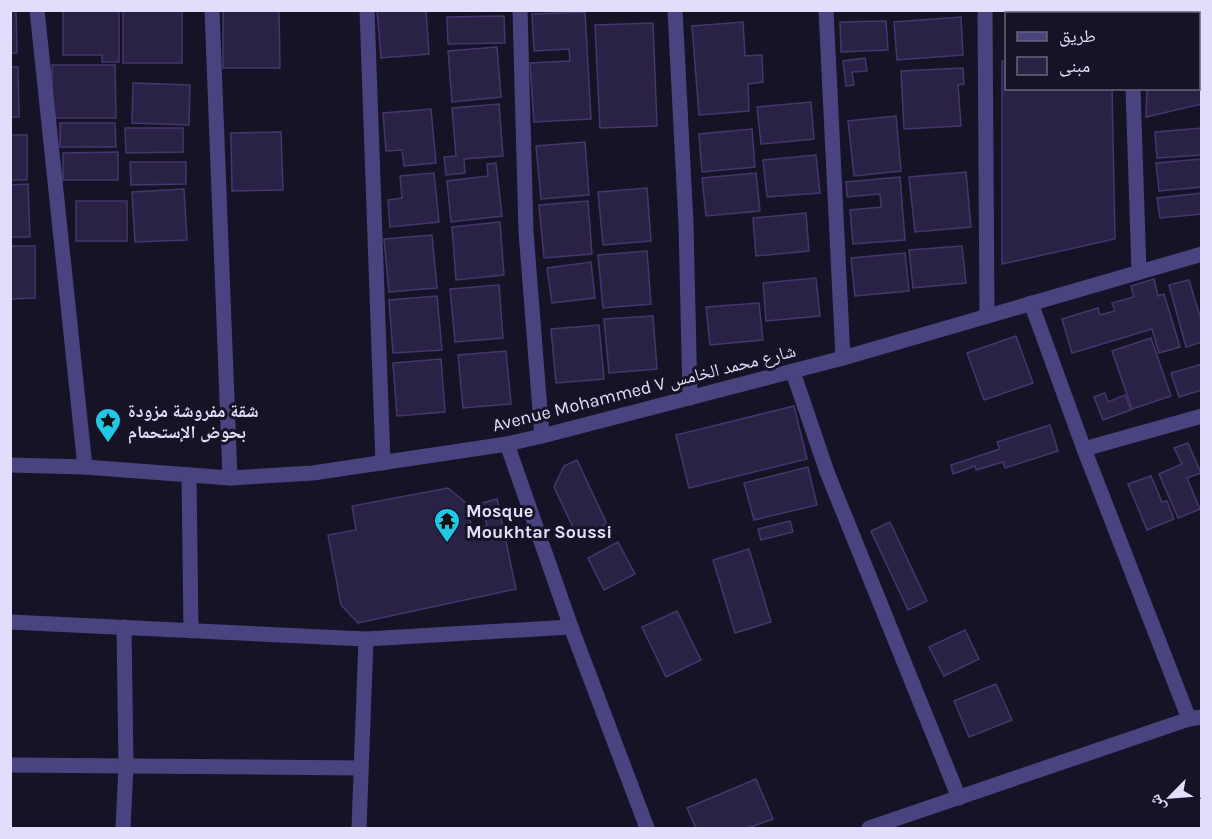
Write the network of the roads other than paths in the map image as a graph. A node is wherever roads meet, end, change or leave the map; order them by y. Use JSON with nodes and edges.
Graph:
{"nodes":[{"id":1,"x":37,"y":10,"type":"edge"},
{"id":2,"x":212,"y":10,"type":"edge"},
{"id":3,"x":367,"y":10,"type":"edge"},
{"id":4,"x":520,"y":10,"type":"edge"},
{"id":5,"x":675,"y":10,"type":"edge"},
{"id":6,"x":826,"y":10,"type":"edge"},
{"id":7,"x":985,"y":10,"type":"edge"},
{"id":8,"x":1103,"y":10,"type":"edge"},
{"id":9,"x":1130,"y":12,"type":"edge"},
{"id":10,"x":1133,"y":90,"type":"edge"},
{"id":11,"x":1202,"y":254,"type":"edge"},
{"id":12,"x":1139,"y":272,"type":"junction"},
{"id":13,"x":1031,"y":303,"type":"junction"},
{"id":14,"x":987,"y":316,"type":"junction"},
{"id":15,"x":843,"y":358,"type":"junction"},
{"id":16,"x":793,"y":372,"type":"junction"},
{"id":17,"x":690,"y":398,"type":"junction"},
{"id":18,"x":1202,"y":416,"type":"edge"},
{"id":19,"x":542,"y":436,"type":"junction"},
{"id":20,"x":507,"y":444,"type":"junction"},
{"id":21,"x":1084,"y":449,"type":"junction"},
{"id":22,"x":383,"y":463,"type":"junction"},
{"id":23,"x":10,"y":465,"type":"edge"},
{"id":24,"x":85,"y":467,"type":"junction"},
{"id":25,"x":189,"y":475,"type":"junction"},
{"id":26,"x":230,"y":478,"type":"junction"},
{"id":27,"x":10,"y":622,"type":"edge"},
{"id":28,"x":124,"y":627,"type":"junction"},
{"id":29,"x":571,"y":627,"type":"junction"},
{"id":30,"x":191,"y":630,"type":"junction"},
{"id":31,"x":366,"y":639,"type":"junction"},
{"id":32,"x":1195,"y":718,"type":"edge"},
{"id":33,"x":10,"y":765,"type":"edge"},
{"id":34,"x":126,"y":766,"type":"junction"},
{"id":35,"x":360,"y":768,"type":"junction"},
{"id":36,"x":959,"y":798,"type":"junction"},
{"id":37,"x":123,"y":828,"type":"edge"},
{"id":38,"x":359,"y":828,"type":"edge"},
{"id":39,"x":647,"y":828,"type":"edge"},
{"id":40,"x":869,"y":828,"type":"edge"}],
"edges":[{"from":1,"to":24,"type":"street"},
{"from":2,"to":26,"type":"street"},
{"from":3,"to":22,"type":"street"},
{"from":4,"to":19,"type":"street"},
{"from":5,"to":17,"type":"street"},
{"from":6,"to":15,"type":"street"},
{"from":7,"to":14,"type":"street"},
{"from":8,"to":9,"type":"street"},
{"from":10,"to":12,"type":"street"},
{"from":11,"to":12,"type":"street","name":"Avenue Mohammed V شارع محمد الخامس"},
{"from":12,"to":13,"type":"street","name":"Avenue Mohammed V شارع محمد الخامس"},
{"from":13,"to":14,"type":"street","name":"Avenue Mohammed V شارع محمد الخامس"},
{"from":13,"to":21,"type":"street"},
{"from":14,"to":15,"type":"street","name":"Avenue Mohammed V شارع محمد الخامس"},
{"from":15,"to":16,"type":"street","name":"Avenue Mohammed V شارع محمد الخامس"},
{"from":16,"to":17,"type":"street","name":"Avenue Mohammed V شارع محمد الخامس"},
{"from":16,"to":36,"type":"street"},
{"from":17,"to":19,"type":"street","name":"Avenue Mohammed V شارع محمد الخامس"},
{"from":18,"to":21,"type":"street"},
{"from":19,"to":20,"type":"street","name":"Avenue Mohammed V شارع محمد الخامس"},
{"from":20,"to":22,"type":"street","name":"Avenue Mohammed V شارع محمد الخامس"},
{"from":20,"to":29,"type":"street"},
{"from":21,"to":32,"type":"street"},
{"from":22,"to":26,"type":"street","name":"Avenue Mohammed V شارع محمد الخامس"},
{"from":23,"to":24,"type":"street","name":"Avenue Mohammed V شارع محمد الخامس"},
{"from":24,"to":25,"type":"street","name":"Avenue Mohammed V شارع محمد الخامس"},
{"from":25,"to":26,"type":"street","name":"Avenue Mohammed V شارع محمد الخامس"},
{"from":25,"to":30,"type":"street"},
{"from":27,"to":28,"type":"street"},
{"from":28,"to":30,"type":"street"},
{"from":28,"to":34,"type":"street"},
{"from":29,"to":31,"type":"street"},
{"from":29,"to":39,"type":"street"},
{"from":30,"to":31,"type":"street"},
{"from":31,"to":35,"type":"street"},
{"from":32,"to":36,"type":"street"},
{"from":33,"to":34,"type":"street"},
{"from":34,"to":35,"type":"street"},
{"from":34,"to":37,"type":"street"},
{"from":35,"to":38,"type":"street"},
{"from":36,"to":40,"type":"street"}]}
